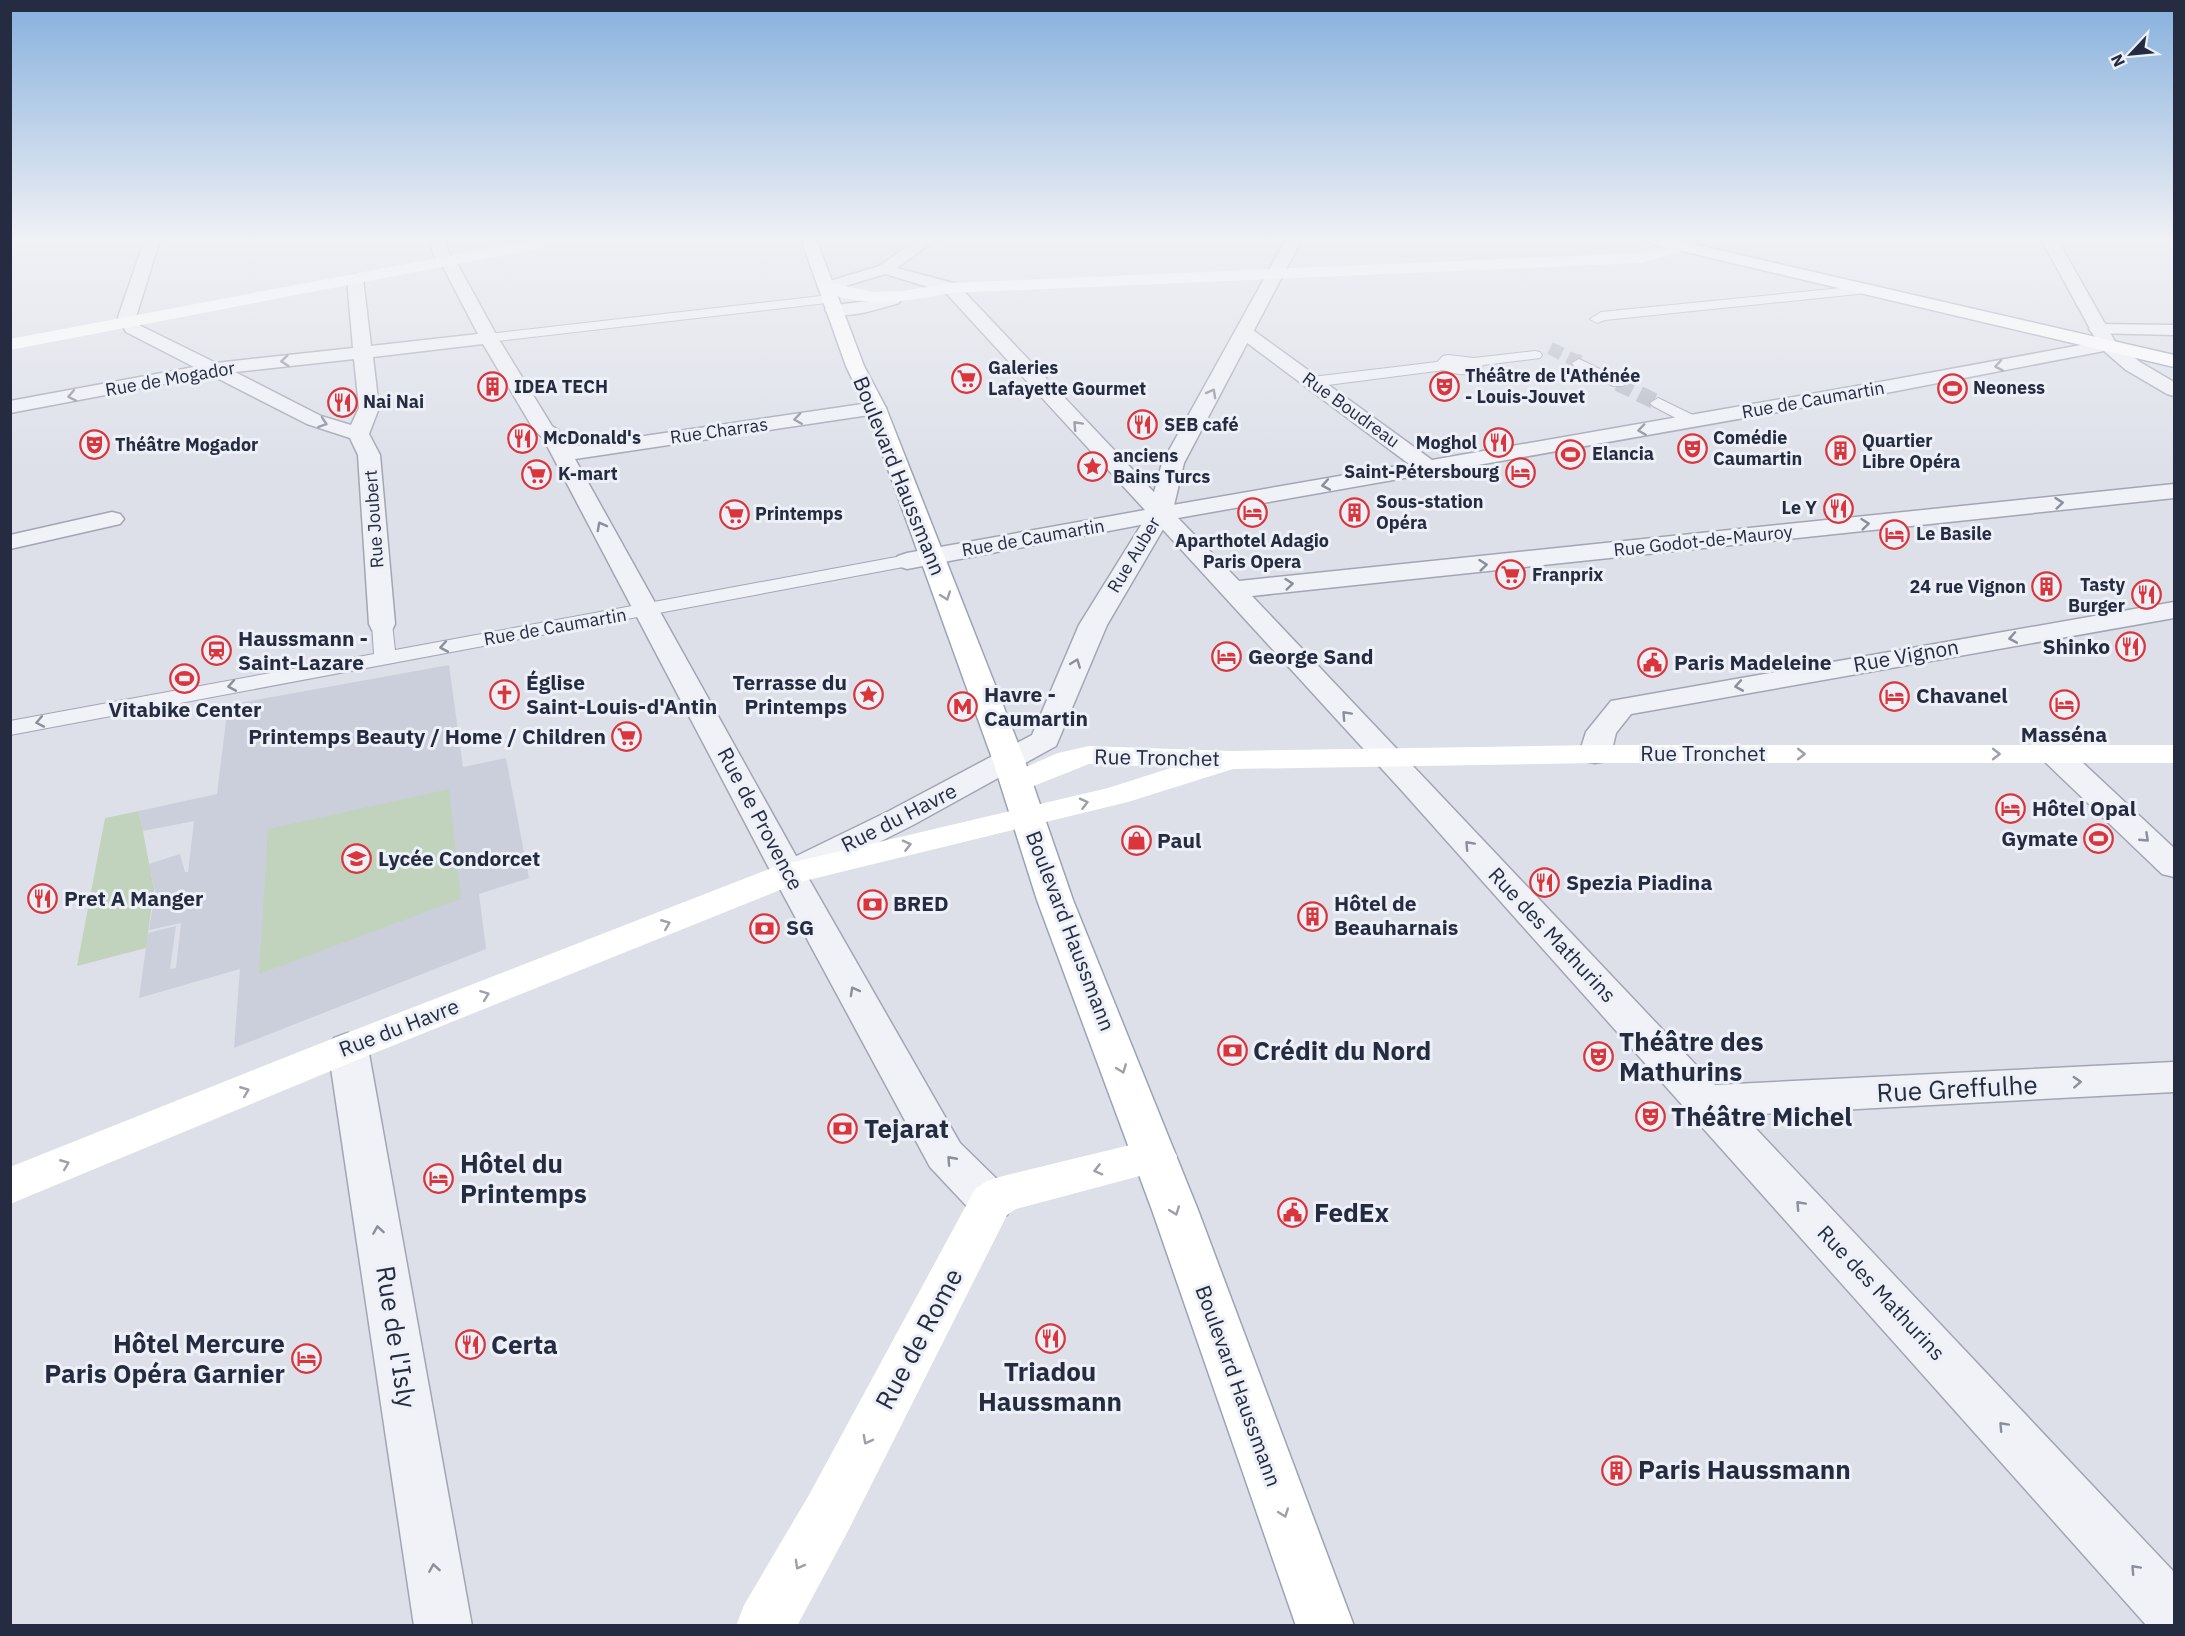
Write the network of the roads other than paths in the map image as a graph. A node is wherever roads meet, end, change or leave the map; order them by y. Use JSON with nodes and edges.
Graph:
{"nodes":[{"id":1,"x":128,"y":315,"type":"edge"},
{"id":2,"x":164,"y":315,"type":"edge"},
{"id":3,"x":359,"y":315,"type":"edge"},
{"id":4,"x":476,"y":315,"type":"edge"},
{"id":5,"x":682,"y":315,"type":"edge"},
{"id":6,"x":836,"y":315,"type":"edge"},
{"id":7,"x":976,"y":315,"type":"edge"},
{"id":8,"x":1253,"y":315,"type":"edge"},
{"id":9,"x":1608,"y":315,"type":"edge"},
{"id":10,"x":1984,"y":315,"type":"edge"},
{"id":11,"x":2091,"y":315,"type":"edge"},
{"id":12,"x":1597,"y":319,"type":"dead end"},
{"id":13,"x":129,"y":322,"type":"junction"},
{"id":14,"x":2098,"y":328,"type":"junction"},
{"id":15,"x":2175,"y":330,"type":"edge"},
{"id":16,"x":1244,"y":332,"type":"junction"},
{"id":17,"x":489,"y":338,"type":"junction"},
{"id":18,"x":10,"y":345,"type":"edge"},
{"id":19,"x":2108,"y":345,"type":"junction"},
{"id":20,"x":363,"y":352,"type":"junction"},
{"id":21,"x":1535,"y":355,"type":"tunnel mouth"},
{"id":22,"x":2175,"y":361,"type":"edge"},
{"id":23,"x":1579,"y":363,"type":"tunnel mouth"},
{"id":24,"x":214,"y":369,"type":"junction"},
{"id":25,"x":1312,"y":382,"type":"junction"},
{"id":26,"x":1618,"y":383,"type":"tunnel mouth"},
{"id":27,"x":2175,"y":390,"type":"edge"},
{"id":28,"x":1658,"y":403,"type":"tunnel mouth"},
{"id":29,"x":10,"y":407,"type":"edge"},
{"id":30,"x":866,"y":409,"type":"junction"},
{"id":31,"x":1693,"y":421,"type":"junction"},
{"id":32,"x":358,"y":434,"type":"junction"},
{"id":33,"x":562,"y":454,"type":"junction"},
{"id":34,"x":1429,"y":468,"type":"junction"},
{"id":35,"x":2175,"y":491,"type":"edge"},
{"id":36,"x":1160,"y":514,"type":"junction"},
{"id":37,"x":112,"y":519,"type":"dead end"},
{"id":38,"x":10,"y":542,"type":"edge"},
{"id":39,"x":932,"y":556,"type":"junction"},
{"id":40,"x":907,"y":561,"type":"joint"},
{"id":41,"x":1231,"y":590,"type":"junction"},
{"id":42,"x":646,"y":610,"type":"junction"},
{"id":43,"x":2175,"y":610,"type":"edge"},
{"id":44,"x":382,"y":624,"type":"joint"},
{"id":45,"x":385,"y":658,"type":"junction"},
{"id":46,"x":10,"y":728,"type":"edge"},
{"id":47,"x":1050,"y":732,"type":"junction"},
{"id":48,"x":1595,"y":754,"type":"junction"},
{"id":49,"x":2175,"y":754,"type":"edge"},
{"id":50,"x":1089,"y":755,"type":"junction"},
{"id":51,"x":2056,"y":755,"type":"junction"},
{"id":52,"x":1386,"y":757,"type":"junction"},
{"id":53,"x":1231,"y":760,"type":"junction"},
{"id":54,"x":1017,"y":787,"type":"junction"},
{"id":55,"x":2175,"y":866,"type":"edge"},
{"id":56,"x":789,"y":874,"type":"junction"},
{"id":57,"x":348,"y":1048,"type":"junction"},
{"id":58,"x":2175,"y":1077,"type":"edge"},
{"id":59,"x":1704,"y":1101,"type":"junction"},
{"id":60,"x":1155,"y":1156,"type":"junction"},
{"id":61,"x":10,"y":1186,"type":"edge"},
{"id":62,"x":991,"y":1202,"type":"junction"},
{"id":63,"x":2175,"y":1612,"type":"edge"},
{"id":64,"x":443,"y":1626,"type":"edge"},
{"id":65,"x":765,"y":1626,"type":"edge"},
{"id":66,"x":1325,"y":1626,"type":"edge"}],
"edges":[{"from":1,"to":13,"type":"street"},
{"from":2,"to":13,"type":"main road"},
{"from":3,"to":20,"type":"street"},
{"from":4,"to":17,"type":"street","name":"Rue de Provence"},
{"from":5,"to":17,"type":"street","name":"Rue de Mogador"},
{"from":6,"to":30,"type":"main road","name":"Boulevard Haussmann"},
{"from":36,"to":7,"type":"street","name":"Rue des Mathurins","one_way":true},
{"from":8,"to":16,"type":"street","name":"Rue Auber"},
{"from":9,"to":12,"type":"street"},
{"from":10,"to":19,"type":"main road"},
{"from":11,"to":14,"type":"street"},
{"from":13,"to":18,"type":"main road"},
{"from":13,"to":24,"type":"street"},
{"from":14,"to":15,"type":"street"},
{"from":14,"to":19,"type":"street"},
{"from":16,"to":25,"type":"street","name":"Rue Boudreau"},
{"from":36,"to":16,"type":"street","name":"Rue Auber","one_way":true},
{"from":17,"to":20,"type":"street","name":"Rue de Mogador"},
{"from":17,"to":33,"type":"street","name":"Rue de Provence"},
{"from":19,"to":22,"type":"main road"},
{"from":19,"to":27,"type":"street"},
{"from":19,"to":31,"type":"street","name":"Rue de Caumartin","one_way":true},
{"from":20,"to":24,"type":"street","name":"Rue de Mogador","one_way":true},
{"from":20,"to":32,"type":"street"},
{"from":21,"to":25,"type":"street"},
{"from":23,"to":26,"type":"street"},
{"from":24,"to":29,"type":"street","name":"Rue de Mogador","one_way":true},
{"from":24,"to":32,"type":"street","one_way":true},
{"from":25,"to":34,"type":"street","name":"Rue Boudreau"},
{"from":28,"to":31,"type":"street"},
{"from":30,"to":33,"type":"street","name":"Rue Charras","one_way":true},
{"from":30,"to":39,"type":"main road","name":"Boulevard Haussmann"},
{"from":31,"to":34,"type":"street","name":"Rue de Caumartin","one_way":true},
{"from":32,"to":44,"type":"street","name":"Rue Joubert"},
{"from":42,"to":33,"type":"street","name":"Rue de Provence","one_way":true},
{"from":34,"to":36,"type":"street","name":"Rue de Caumartin","one_way":true},
{"from":41,"to":35,"type":"street","name":"Rue Godot-de-Mauroy","one_way":true},
{"from":36,"to":39,"type":"street","name":"Rue de Caumartin"},
{"from":36,"to":41,"type":"street","name":"Rue des Mathurins"},
{"from":47,"to":36,"type":"street","name":"Rue Auber","one_way":true},
{"from":37,"to":38,"type":"street"},
{"from":39,"to":40,"type":"street","name":"Rue de Caumartin"},
{"from":39,"to":54,"type":"main road","name":"Boulevard Haussmann","one_way":true},
{"from":40,"to":42,"type":"street","name":"Rue de Caumartin"},
{"from":52,"to":41,"type":"street","name":"Rue des Mathurins","one_way":true},
{"from":42,"to":45,"type":"street","name":"Rue de Caumartin","one_way":true},
{"from":42,"to":56,"type":"street","name":"Rue de Provence"},
{"from":43,"to":48,"type":"street","name":"Rue Vignon","one_way":true},
{"from":44,"to":45,"type":"street","name":"Rue Joubert"},
{"from":45,"to":46,"type":"street","name":"Rue de Caumartin","one_way":true},
{"from":47,"to":50,"type":"street"},
{"from":47,"to":54,"type":"street","name":"Rue Auber"},
{"from":48,"to":51,"type":"main road","name":"Rue Tronchet","one_way":true},
{"from":48,"to":52,"type":"main road","name":"Rue Tronchet"},
{"from":49,"to":51,"type":"main road","name":"Rue Tronchet"},
{"from":50,"to":53,"type":"main road","name":"Rue Tronchet"},
{"from":50,"to":54,"type":"main road","name":"Rue Tronchet"},
{"from":51,"to":55,"type":"street","one_way":true},
{"from":52,"to":53,"type":"main road","name":"Rue Tronchet"},
{"from":59,"to":52,"type":"street","name":"Rue des Mathurins","one_way":true},
{"from":54,"to":53,"type":"main road","name":"Rue Tronchet","one_way":true},
{"from":56,"to":54,"type":"main road","name":"Rue du Havre","one_way":true},
{"from":54,"to":56,"type":"street","name":"Rue du Havre"},
{"from":54,"to":60,"type":"main road","name":"Boulevard Haussmann","one_way":true},
{"from":57,"to":56,"type":"main road","name":"Rue du Havre","one_way":true},
{"from":62,"to":56,"type":"street","name":"Rue de Provence","one_way":true},
{"from":61,"to":57,"type":"main road","name":"Rue du Havre","one_way":true},
{"from":64,"to":57,"type":"street","name":"Rue de l'Isly","one_way":true},
{"from":59,"to":58,"type":"street","name":"Rue Greffulhe","one_way":true},
{"from":63,"to":59,"type":"street","name":"Rue des Mathurins","one_way":true},
{"from":60,"to":62,"type":"main road","one_way":true},
{"from":60,"to":66,"type":"main road","name":"Boulevard Haussmann","one_way":true},
{"from":62,"to":65,"type":"main road","name":"Rue de Rome","one_way":true}]}
